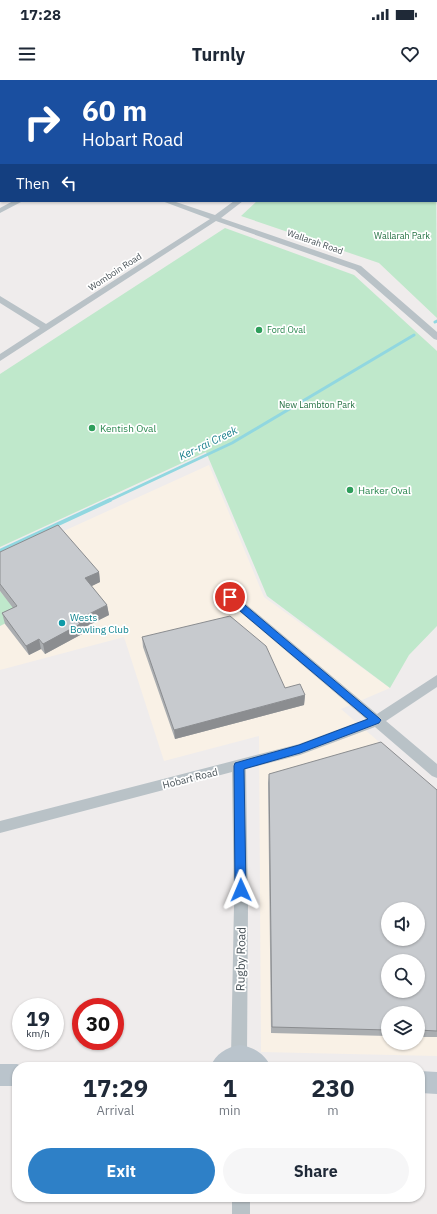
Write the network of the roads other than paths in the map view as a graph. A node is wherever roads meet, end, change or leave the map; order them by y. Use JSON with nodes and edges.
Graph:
{"nodes":[{"id":1,"x":17,"y":202,"type":"edge"},
{"id":2,"x":169,"y":202,"type":"edge"},
{"id":3,"x":238,"y":202,"type":"edge"},
{"id":4,"x":0,"y":212,"type":"edge"},
{"id":5,"x":216,"y":218,"type":"junction"},
{"id":6,"x":0,"y":299,"type":"edge"},
{"id":7,"x":46,"y":328,"type":"junction"},
{"id":8,"x":437,"y":337,"type":"edge"},
{"id":9,"x":0,"y":358,"type":"edge"},
{"id":10,"x":230,"y":597,"type":"dead end"},
{"id":11,"x":437,"y":680,"type":"edge"},
{"id":12,"x":376,"y":720,"type":"junction"},
{"id":13,"x":239,"y":766,"type":"junction"},
{"id":14,"x":437,"y":772,"type":"edge"},
{"id":15,"x":0,"y":827,"type":"edge"},
{"id":16,"x":239,"y":1056,"type":"junction"},
{"id":17,"x":225,"y":1062,"type":"edge"},
{"id":18,"x":255,"y":1062,"type":"edge"},
{"id":19,"x":0,"y":1075,"type":"edge"},
{"id":20,"x":12,"y":1075,"type":"edge"},
{"id":21,"x":425,"y":1082,"type":"edge"},
{"id":22,"x":437,"y":1083,"type":"edge"},
{"id":23,"x":241,"y":1202,"type":"edge"},
{"id":24,"x":241,"y":1214,"type":"edge"}],
"edges":[{"from":1,"to":4,"type":"street"},
{"from":2,"to":5,"type":"street","name":"Wallarah Road"},
{"from":3,"to":5,"type":"street","name":"Womboin Road"},
{"from":5,"to":7,"type":"street","name":"Womboin Road"},
{"from":5,"to":8,"type":"street","name":"Wallarah Road"},
{"from":6,"to":7,"type":"street"},
{"from":7,"to":9,"type":"street","name":"Womboin Road"},
{"from":10,"to":12,"type":"street"},
{"from":11,"to":12,"type":"street","name":"Hobart Road"},
{"from":12,"to":13,"type":"street","name":"Hobart Road"},
{"from":12,"to":14,"type":"street"},
{"from":13,"to":15,"type":"street","name":"Hobart Road"},
{"from":13,"to":16,"type":"street","name":"Rugby Road"},
{"from":16,"to":17,"type":"main road"},
{"from":16,"to":18,"type":"main road"},
{"from":19,"to":20,"type":"main road"},
{"from":21,"to":22,"type":"main road"},
{"from":23,"to":24,"type":"street"}]}
